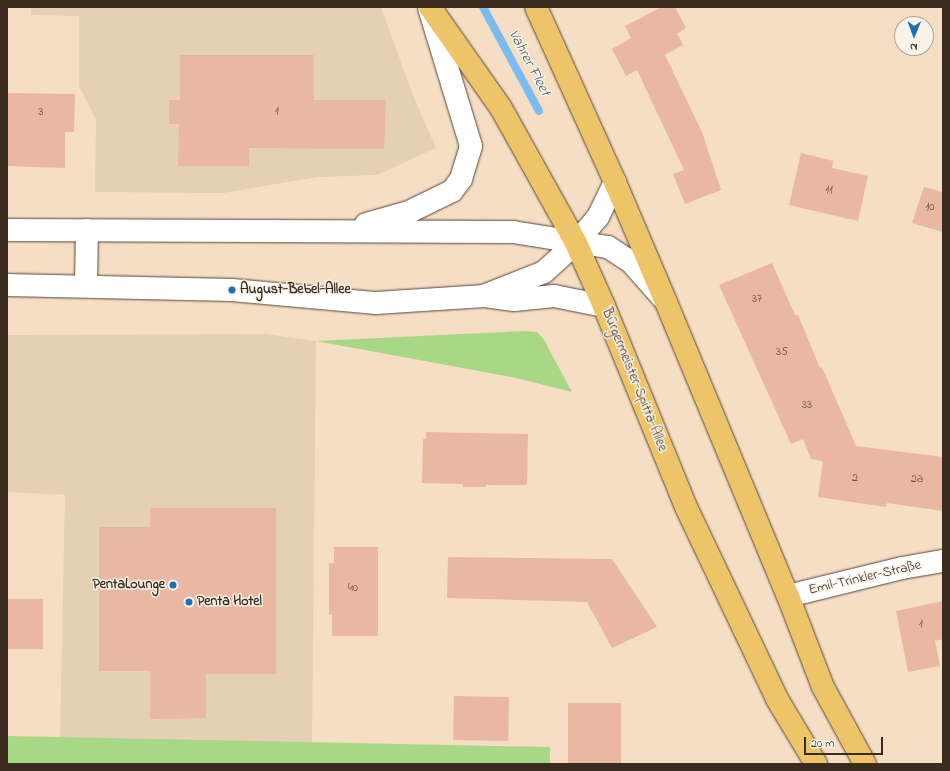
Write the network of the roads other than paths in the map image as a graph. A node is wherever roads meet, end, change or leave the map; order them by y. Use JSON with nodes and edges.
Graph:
{"nodes":[{"id":1,"x":430,"y":7,"type":"edge"},
{"id":2,"x":536,"y":7,"type":"edge"},
{"id":3,"x":615,"y":182,"type":"junction"},
{"id":4,"x":7,"y":230,"type":"edge"},
{"id":5,"x":87,"y":230,"type":"junction"},
{"id":6,"x":346,"y":230,"type":"junction"},
{"id":7,"x":576,"y":243,"type":"junction"},
{"id":8,"x":7,"y":285,"type":"edge"},
{"id":9,"x":86,"y":285,"type":"junction"},
{"id":10,"x":485,"y":296,"type":"junction"},
{"id":11,"x":666,"y":302,"type":"junction"},
{"id":12,"x":604,"y":306,"type":"junction"},
{"id":13,"x":943,"y":561,"type":"edge"},
{"id":14,"x":788,"y":596,"type":"junction"},
{"id":15,"x":816,"y":764,"type":"edge"},
{"id":16,"x":865,"y":764,"type":"edge"}],
"edges":[{"from":1,"to":6,"type":"street"},
{"from":1,"to":7,"type":"main road","name":"Bürgermeister-Spitta-Allee"},
{"from":2,"to":3,"type":"main road"},
{"from":3,"to":7,"type":"street"},
{"from":3,"to":11,"type":"main road"},
{"from":4,"to":5,"type":"street"},
{"from":5,"to":6,"type":"street"},
{"from":5,"to":9,"type":"street"},
{"from":6,"to":7,"type":"street"},
{"from":7,"to":10,"type":"street"},
{"from":7,"to":11,"type":"street"},
{"from":7,"to":12,"type":"main road","name":"Bürgermeister-Spitta-Allee"},
{"from":8,"to":9,"type":"street"},
{"from":9,"to":10,"type":"street"},
{"from":10,"to":12,"type":"street"},
{"from":11,"to":14,"type":"main road"},
{"from":12,"to":15,"type":"main road","name":"Bürgermeister-Spitta-Allee"},
{"from":13,"to":14,"type":"street","name":"Emil-Trinkler-Straße"},
{"from":14,"to":16,"type":"main road"}]}
